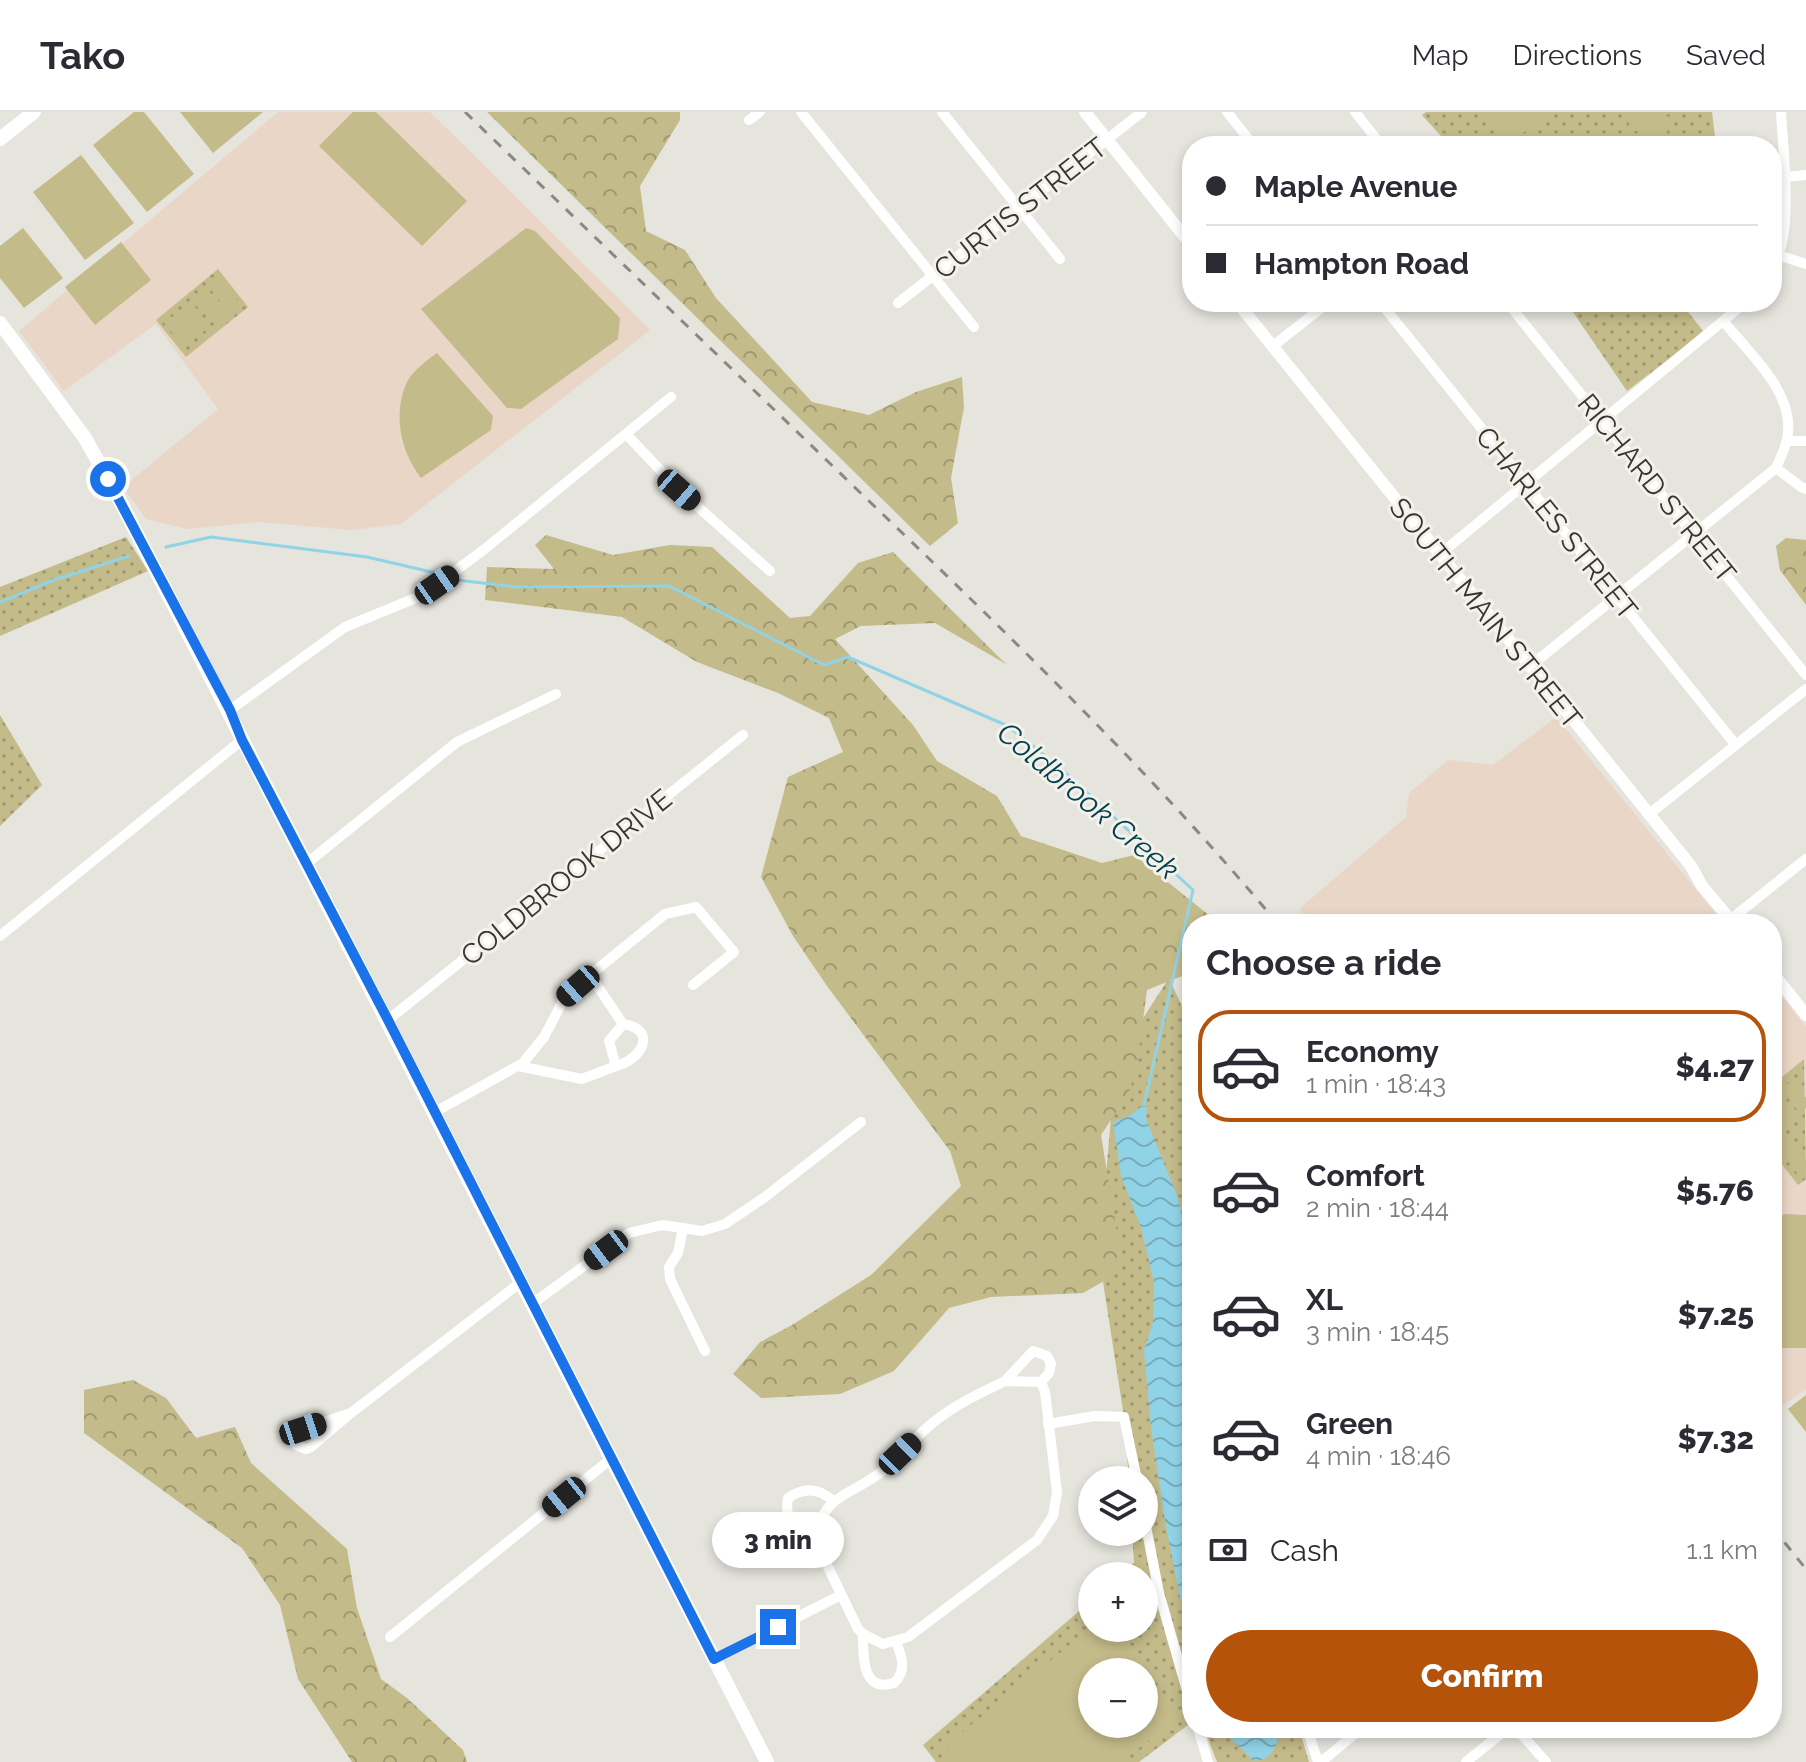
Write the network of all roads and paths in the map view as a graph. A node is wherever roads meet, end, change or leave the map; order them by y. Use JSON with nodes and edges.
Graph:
{"nodes":[{"id":1,"x":34,"y":112,"type":"edge"},
{"id":2,"x":760,"y":112,"type":"edge"},
{"id":3,"x":801,"y":112,"type":"edge"},
{"id":4,"x":942,"y":112,"type":"edge"},
{"id":5,"x":1085,"y":112,"type":"edge"},
{"id":6,"x":1142,"y":112,"type":"edge"},
{"id":7,"x":1227,"y":112,"type":"edge"},
{"id":8,"x":1355,"y":112,"type":"edge"},
{"id":9,"x":1781,"y":112,"type":"edge"},
{"id":10,"x":749,"y":120,"type":"dead end"},
{"id":11,"x":1246,"y":136,"type":"edge"},
{"id":12,"x":1374,"y":136,"type":"edge"},
{"id":13,"x":0,"y":139,"type":"edge"},
{"id":14,"x":1107,"y":140,"type":"junction"},
{"id":15,"x":1806,"y":175,"type":"edge"},
{"id":16,"x":1785,"y":177,"type":"junction"},
{"id":17,"x":1020,"y":209,"type":"junction"},
{"id":18,"x":1182,"y":234,"type":"edge"},
{"id":19,"x":1782,"y":251,"type":"edge"},
{"id":20,"x":1782,"y":256,"type":"edge"},
{"id":21,"x":1060,"y":259,"type":"dead end"},
{"id":22,"x":1806,"y":264,"type":"edge"},
{"id":23,"x":933,"y":276,"type":"junction"},
{"id":24,"x":898,"y":303,"type":"dead end"},
{"id":25,"x":1245,"y":312,"type":"edge"},
{"id":26,"x":1316,"y":312,"type":"edge"},
{"id":27,"x":1388,"y":312,"type":"edge"},
{"id":28,"x":1515,"y":312,"type":"edge"},
{"id":29,"x":1735,"y":312,"type":"edge"},
{"id":30,"x":1724,"y":322,"type":"junction"},
{"id":31,"x":974,"y":327,"type":"dead end"},
{"id":32,"x":3,"y":332,"type":"edge"},
{"id":33,"x":1273,"y":346,"type":"junction"},
{"id":34,"x":671,"y":397,"type":"dead end"},
{"id":35,"x":1603,"y":420,"type":"junction"},
{"id":36,"x":627,"y":435,"type":"junction"},
{"id":37,"x":1787,"y":441,"type":"junction"},
{"id":38,"x":1806,"y":441,"type":"edge"},
{"id":39,"x":1776,"y":468,"type":"junction"},
{"id":40,"x":1525,"y":485,"type":"junction"},
{"id":41,"x":1806,"y":489,"type":"edge"},
{"id":42,"x":1694,"y":533,"type":"junction"},
{"id":43,"x":1439,"y":555,"type":"junction"},
{"id":44,"x":770,"y":571,"type":"dead end"},
{"id":45,"x":1616,"y":595,"type":"junction"},
{"id":46,"x":1529,"y":667,"type":"junction"},
{"id":47,"x":1806,"y":675,"type":"edge"},
{"id":48,"x":1806,"y":689,"type":"edge"},
{"id":49,"x":556,"y":694,"type":"dead end"},
{"id":50,"x":230,"y":710,"type":"junction"},
{"id":51,"x":743,"y":735,"type":"dead end"},
{"id":52,"x":242,"y":740,"type":"junction"},
{"id":53,"x":1735,"y":744,"type":"junction"},
{"id":54,"x":1648,"y":815,"type":"junction"},
{"id":55,"x":1806,"y":859,"type":"edge"},
{"id":56,"x":306,"y":864,"type":"junction"},
{"id":57,"x":1725,"y":914,"type":"edge"},
{"id":58,"x":1741,"y":914,"type":"edge"},
{"id":59,"x":0,"y":936,"type":"edge"},
{"id":60,"x":590,"y":975,"type":"junction"},
{"id":61,"x":693,"y":985,"type":"dead end"},
{"id":62,"x":1782,"y":985,"type":"edge"},
{"id":63,"x":1806,"y":1015,"type":"edge"},
{"id":64,"x":388,"y":1020,"type":"junction"},
{"id":65,"x":623,"y":1024,"type":"junction"},
{"id":66,"x":518,"y":1066,"type":"junction"},
{"id":67,"x":616,"y":1066,"type":"junction"},
{"id":68,"x":435,"y":1112,"type":"junction"},
{"id":69,"x":861,"y":1122,"type":"dead end"},
{"id":70,"x":683,"y":1228,"type":"junction"},
{"id":71,"x":521,"y":1282,"type":"junction"},
{"id":72,"x":532,"y":1304,"type":"junction"},
{"id":73,"x":705,"y":1351,"type":"dead end"},
{"id":74,"x":1005,"y":1381,"type":"junction"},
{"id":75,"x":1041,"y":1382,"type":"junction"},
{"id":76,"x":351,"y":1413,"type":"junction"},
{"id":77,"x":1048,"y":1424,"type":"junction"},
{"id":78,"x":612,"y":1458,"type":"junction"},
{"id":79,"x":1134,"y":1466,"type":"edge"},
{"id":80,"x":833,"y":1501,"type":"junction"},
{"id":81,"x":814,"y":1538,"type":"junction"},
{"id":82,"x":1150,"y":1546,"type":"edge"},
{"id":83,"x":841,"y":1595,"type":"junction"},
{"id":84,"x":863,"y":1634,"type":"junction"},
{"id":85,"x":390,"y":1637,"type":"dead end"},
{"id":86,"x":896,"y":1642,"type":"junction"},
{"id":87,"x":714,"y":1659,"type":"junction"},
{"id":88,"x":1182,"y":1673,"type":"edge"},
{"id":89,"x":1201,"y":1738,"type":"edge"},
{"id":90,"x":1311,"y":1738,"type":"edge"},
{"id":91,"x":1349,"y":1738,"type":"edge"},
{"id":92,"x":1496,"y":1738,"type":"edge"},
{"id":93,"x":1525,"y":1738,"type":"edge"},
{"id":94,"x":767,"y":1762,"type":"edge"},
{"id":95,"x":1208,"y":1762,"type":"edge"},
{"id":96,"x":1319,"y":1762,"type":"edge"},
{"id":97,"x":1466,"y":1762,"type":"edge"},
{"id":98,"x":1546,"y":1762,"type":"edge"}],
"edges":[{"from":1,"to":13,"type":"main road"},
{"from":2,"to":10,"type":"street"},
{"from":3,"to":23,"type":"street"},
{"from":4,"to":17,"type":"street"},
{"from":5,"to":14,"type":"street"},
{"from":6,"to":14,"type":"street","name":"CURTIS STREET"},
{"from":7,"to":11,"type":"street"},
{"from":8,"to":12,"type":"street"},
{"from":9,"to":16,"type":"street"},
{"from":14,"to":17,"type":"street","name":"CURTIS STREET"},
{"from":14,"to":18,"type":"street"},
{"from":15,"to":16,"type":"street"},
{"from":16,"to":19,"type":"street"},
{"from":17,"to":21,"type":"street"},
{"from":17,"to":23,"type":"street","name":"CURTIS STREET"},
{"from":20,"to":22,"type":"street"},
{"from":23,"to":24,"type":"street","name":"CURTIS STREET"},
{"from":23,"to":31,"type":"street"},
{"from":25,"to":33,"type":"street","name":"SOUTH MAIN STREET"},
{"from":26,"to":33,"type":"street"},
{"from":27,"to":40,"type":"street","name":"CHARLES STREET"},
{"from":28,"to":35,"type":"street","name":"RICHARD STREET"},
{"from":29,"to":30,"type":"street"},
{"from":30,"to":35,"type":"street"},
{"from":30,"to":37,"type":"street"},
{"from":32,"to":50,"type":"main road"},
{"from":33,"to":43,"type":"street","name":"SOUTH MAIN STREET"},
{"from":34,"to":36,"type":"street"},
{"from":35,"to":40,"type":"street"},
{"from":35,"to":42,"type":"street","name":"RICHARD STREET"},
{"from":36,"to":44,"type":"street"},
{"from":36,"to":50,"type":"street"},
{"from":37,"to":38,"type":"street"},
{"from":37,"to":39,"type":"street"},
{"from":39,"to":41,"type":"street"},
{"from":39,"to":42,"type":"street"},
{"from":40,"to":43,"type":"street"},
{"from":40,"to":45,"type":"street","name":"CHARLES STREET"},
{"from":42,"to":45,"type":"street"},
{"from":42,"to":47,"type":"street","name":"RICHARD STREET"},
{"from":43,"to":46,"type":"street","name":"SOUTH MAIN STREET"},
{"from":45,"to":46,"type":"street"},
{"from":45,"to":53,"type":"street","name":"CHARLES STREET"},
{"from":46,"to":54,"type":"street","name":"SOUTH MAIN STREET"},
{"from":48,"to":53,"type":"street"},
{"from":49,"to":56,"type":"street"},
{"from":50,"to":52,"type":"main road"},
{"from":51,"to":64,"type":"street","name":"COLDBROOK DRIVE"},
{"from":52,"to":56,"type":"main road"},
{"from":52,"to":59,"type":"street"},
{"from":53,"to":54,"type":"street"},
{"from":54,"to":57,"type":"street","name":"SOUTH MAIN STREET"},
{"from":55,"to":58,"type":"street"},
{"from":56,"to":64,"type":"main road"},
{"from":60,"to":61,"type":"street"},
{"from":60,"to":65,"type":"street"},
{"from":60,"to":66,"type":"street"},
{"from":62,"to":63,"type":"street"},
{"from":64,"to":68,"type":"main road"},
{"from":65,"to":67,"type":"street"},
{"from":65,"to":67,"type":"street"},
{"from":66,"to":67,"type":"street"},
{"from":66,"to":68,"type":"street"},
{"from":68,"to":71,"type":"main road"},
{"from":69,"to":70,"type":"street"},
{"from":70,"to":72,"type":"street"},
{"from":70,"to":73,"type":"street"},
{"from":71,"to":72,"type":"main road"},
{"from":71,"to":76,"type":"street"},
{"from":72,"to":78,"type":"main road"},
{"from":74,"to":75,"type":"street"},
{"from":74,"to":75,"type":"street"},
{"from":74,"to":80,"type":"street"},
{"from":75,"to":77,"type":"street"},
{"from":76,"to":76,"type":"street"},
{"from":77,"to":79,"type":"street"},
{"from":77,"to":86,"type":"street"},
{"from":78,"to":85,"type":"street"},
{"from":78,"to":87,"type":"main road"},
{"from":80,"to":81,"type":"street"},
{"from":80,"to":81,"type":"street"},
{"from":81,"to":83,"type":"street"},
{"from":82,"to":88,"type":"street"},
{"from":83,"to":84,"type":"street"},
{"from":83,"to":87,"type":"street"},
{"from":84,"to":86,"type":"street"},
{"from":84,"to":86,"type":"street"},
{"from":87,"to":94,"type":"main road"},
{"from":89,"to":95,"type":"street"},
{"from":90,"to":96,"type":"street"},
{"from":91,"to":96,"type":"street"},
{"from":92,"to":97,"type":"street"},
{"from":93,"to":98,"type":"street"}]}
